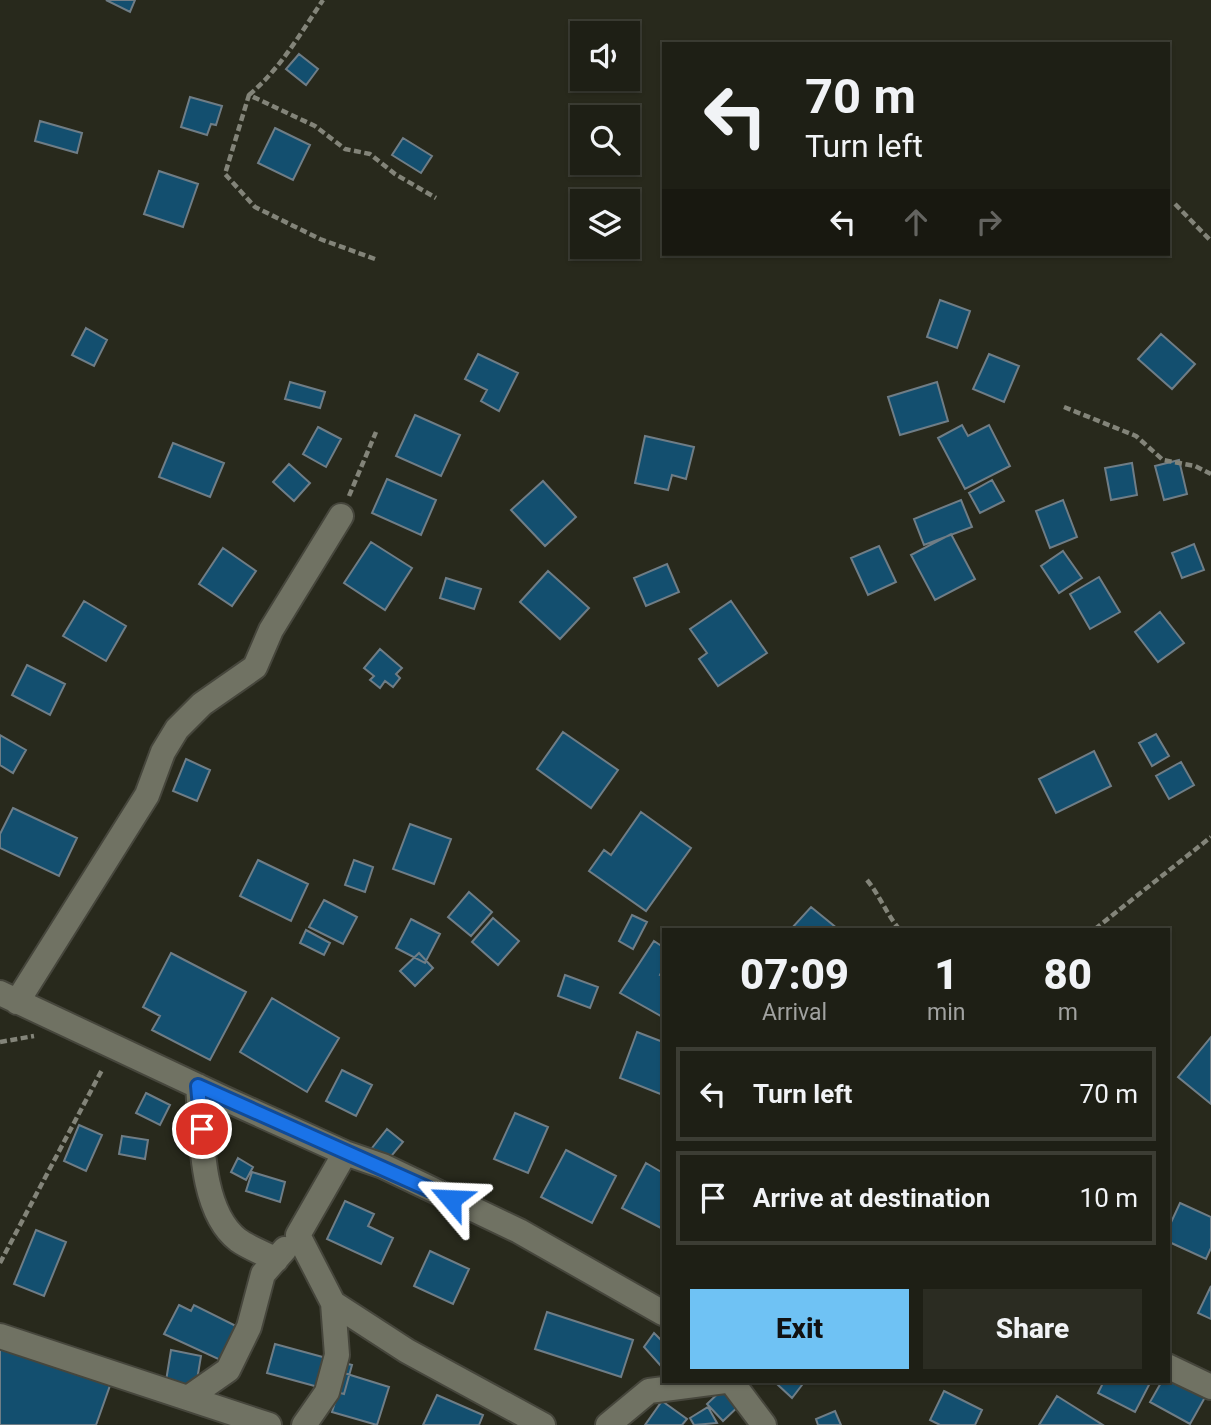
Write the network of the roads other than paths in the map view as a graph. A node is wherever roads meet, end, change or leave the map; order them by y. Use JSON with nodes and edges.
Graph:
{"nodes":[{"id":1,"x":341,"y":516,"type":"road end"},
{"id":2,"x":9,"y":998,"type":"edge"},
{"id":3,"x":198,"y":1086,"type":"junction"},
{"id":4,"x":345,"y":1153,"type":"junction"},
{"id":5,"x":298,"y":1235,"type":"junction"},
{"id":6,"x":276,"y":1260,"type":"junction"},
{"id":7,"x":333,"y":1303,"type":"junction"},
{"id":8,"x":662,"y":1312,"type":"edge"},
{"id":9,"x":0,"y":1336,"type":"edge"},
{"id":10,"x":1170,"y":1367,"type":"edge"},
{"id":11,"x":710,"y":1383,"type":"edge"},
{"id":12,"x":732,"y":1383,"type":"edge"},
{"id":13,"x":1211,"y":1387,"type":"edge"},
{"id":14,"x":188,"y":1398,"type":"junction"},
{"id":15,"x":269,"y":1425,"type":"edge"},
{"id":16,"x":304,"y":1425,"type":"edge"},
{"id":17,"x":543,"y":1425,"type":"edge"},
{"id":18,"x":608,"y":1425,"type":"edge"},
{"id":19,"x":764,"y":1425,"type":"edge"}],
"edges":[{"from":1,"to":2,"type":"street"},
{"from":2,"to":3,"type":"street"},
{"from":3,"to":4,"type":"street"},
{"from":3,"to":6,"type":"street"},
{"from":4,"to":5,"type":"street"},
{"from":4,"to":8,"type":"street"},
{"from":5,"to":6,"type":"street"},
{"from":5,"to":7,"type":"street"},
{"from":6,"to":14,"type":"street"},
{"from":7,"to":16,"type":"street"},
{"from":7,"to":17,"type":"street"},
{"from":9,"to":14,"type":"street"},
{"from":10,"to":13,"type":"street"},
{"from":11,"to":18,"type":"street"},
{"from":12,"to":19,"type":"street"},
{"from":14,"to":15,"type":"street"}]}
